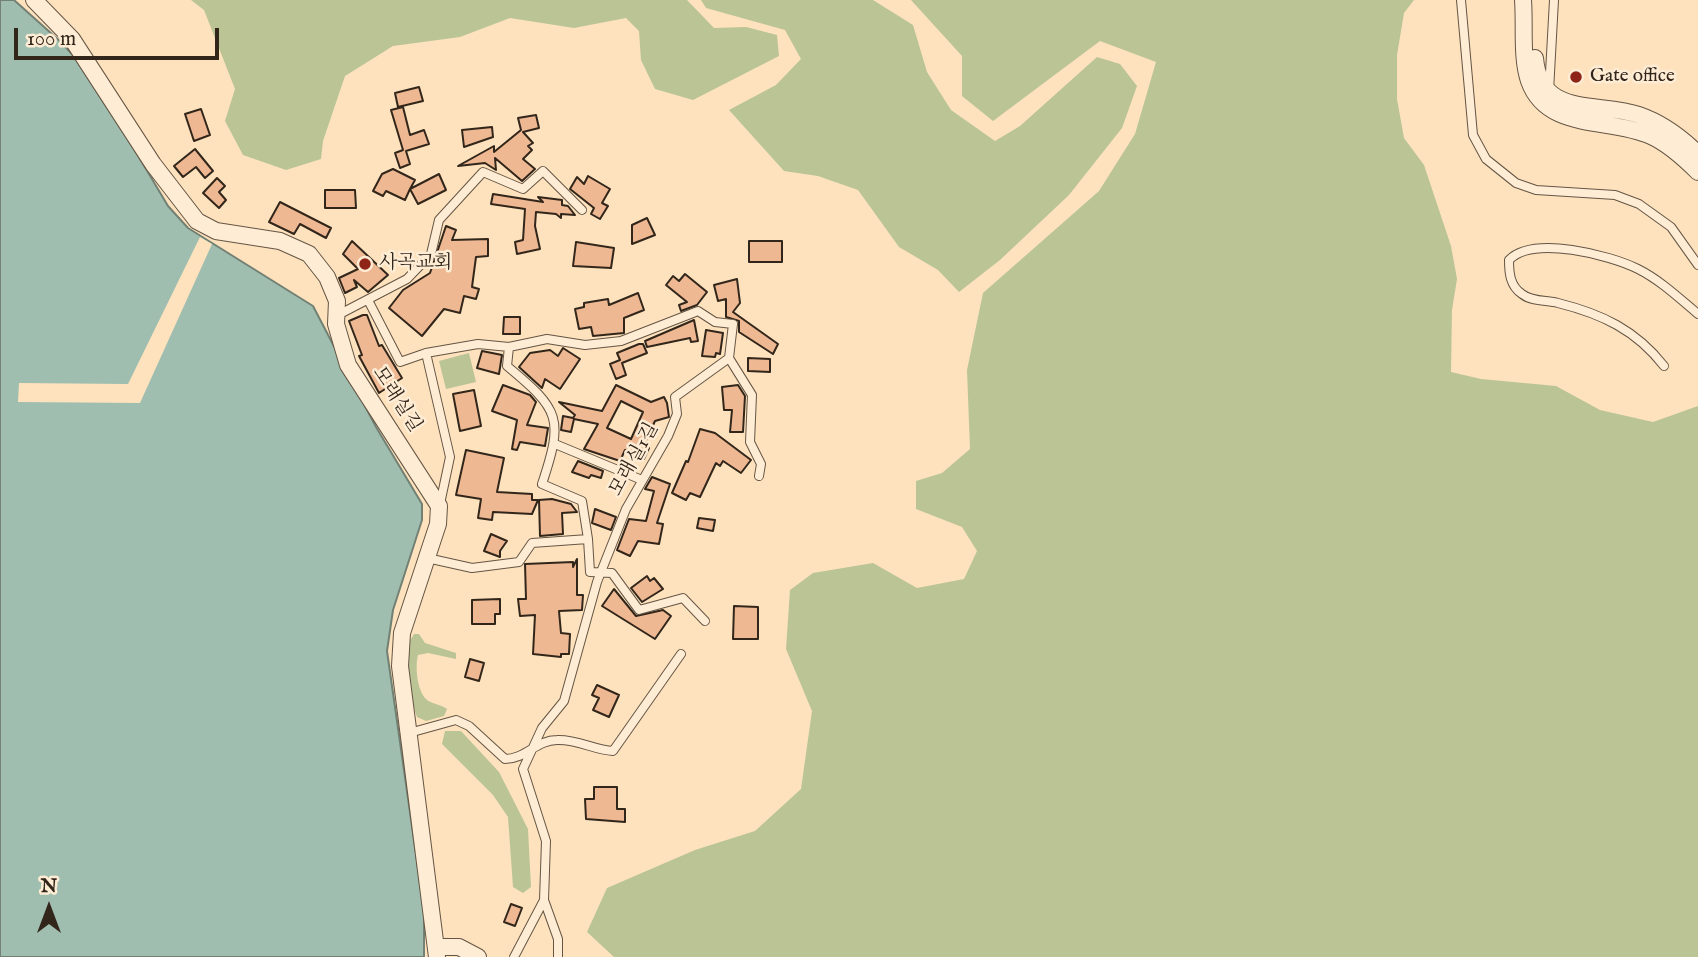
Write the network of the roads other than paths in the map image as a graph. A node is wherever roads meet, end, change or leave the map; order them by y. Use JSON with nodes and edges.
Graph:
{"nodes":[{"id":1,"x":34,"y":0,"type":"edge"},
{"id":2,"x":1461,"y":0,"type":"edge"},
{"id":3,"x":1522,"y":0,"type":"edge"},
{"id":4,"x":1531,"y":0,"type":"edge"},
{"id":5,"x":1553,"y":0,"type":"edge"},
{"id":6,"x":1544,"y":71,"type":"junction"},
{"id":7,"x":1548,"y":100,"type":"junction"},
{"id":8,"x":1578,"y":105,"type":"junction"},
{"id":9,"x":1698,"y":154,"type":"edge"},
{"id":10,"x":1698,"y":172,"type":"edge"},
{"id":11,"x":582,"y":210,"type":"dead end"},
{"id":12,"x":1698,"y":265,"type":"edge"},
{"id":13,"x":369,"y":302,"type":"junction"},
{"id":14,"x":1698,"y":314,"type":"edge"},
{"id":15,"x":336,"y":316,"type":"junction"},
{"id":16,"x":509,"y":347,"type":"junction"},
{"id":17,"x":426,"y":354,"type":"junction"},
{"id":18,"x":729,"y":358,"type":"junction"},
{"id":19,"x":1664,"y":366,"type":"dead end"},
{"id":20,"x":555,"y":444,"type":"junction"},
{"id":21,"x":759,"y":475,"type":"dead end"},
{"id":22,"x":642,"y":480,"type":"junction"},
{"id":23,"x":439,"y":506,"type":"junction"},
{"id":24,"x":588,"y":539,"type":"junction"},
{"id":25,"x":427,"y":558,"type":"junction"},
{"id":26,"x":601,"y":573,"type":"junction"},
{"id":27,"x":705,"y":621,"type":"dead end"},
{"id":28,"x":681,"y":654,"type":"dead end"},
{"id":29,"x":408,"y":733,"type":"junction"},
{"id":30,"x":533,"y":748,"type":"junction"},
{"id":31,"x":544,"y":900,"type":"junction"},
{"id":32,"x":437,"y":952,"type":"edge"},
{"id":33,"x":478,"y":957,"type":"edge"},
{"id":34,"x":514,"y":957,"type":"edge"},
{"id":35,"x":558,"y":957,"type":"edge"}],
"edges":[{"from":1,"to":15,"type":"street","name":"모래실길"},
{"from":2,"to":12,"type":"lane"},
{"from":3,"to":7,"type":"street"},
{"from":4,"to":6,"type":"street"},
{"from":5,"to":6,"type":"lane"},
{"from":6,"to":7,"type":"street"},
{"from":6,"to":8,"type":"lane"},
{"from":7,"to":8,"type":"street"},
{"from":7,"to":10,"type":"street"},
{"from":8,"to":9,"type":"street"},
{"from":11,"to":13,"type":"lane"},
{"from":13,"to":15,"type":"lane"},
{"from":13,"to":17,"type":"lane"},
{"from":14,"to":19,"type":"lane"},
{"from":15,"to":23,"type":"street","name":"모래실길"},
{"from":16,"to":17,"type":"lane"},
{"from":16,"to":18,"type":"lane"},
{"from":16,"to":20,"type":"lane"},
{"from":17,"to":23,"type":"lane"},
{"from":18,"to":21,"type":"lane"},
{"from":18,"to":22,"type":"lane","name":"모래실1길"},
{"from":20,"to":22,"type":"lane"},
{"from":20,"to":24,"type":"lane"},
{"from":22,"to":26,"type":"lane","name":"모래실1길"},
{"from":23,"to":25,"type":"street"},
{"from":24,"to":25,"type":"lane"},
{"from":24,"to":26,"type":"lane"},
{"from":25,"to":29,"type":"street"},
{"from":26,"to":27,"type":"lane"},
{"from":26,"to":30,"type":"lane","name":"모래실1길"},
{"from":28,"to":30,"type":"lane"},
{"from":29,"to":30,"type":"lane"},
{"from":29,"to":32,"type":"street"},
{"from":30,"to":31,"type":"lane","name":"모래실1길"},
{"from":31,"to":34,"type":"lane","name":"모래실1길"},
{"from":31,"to":35,"type":"lane"},
{"from":32,"to":33,"type":"street"}]}
